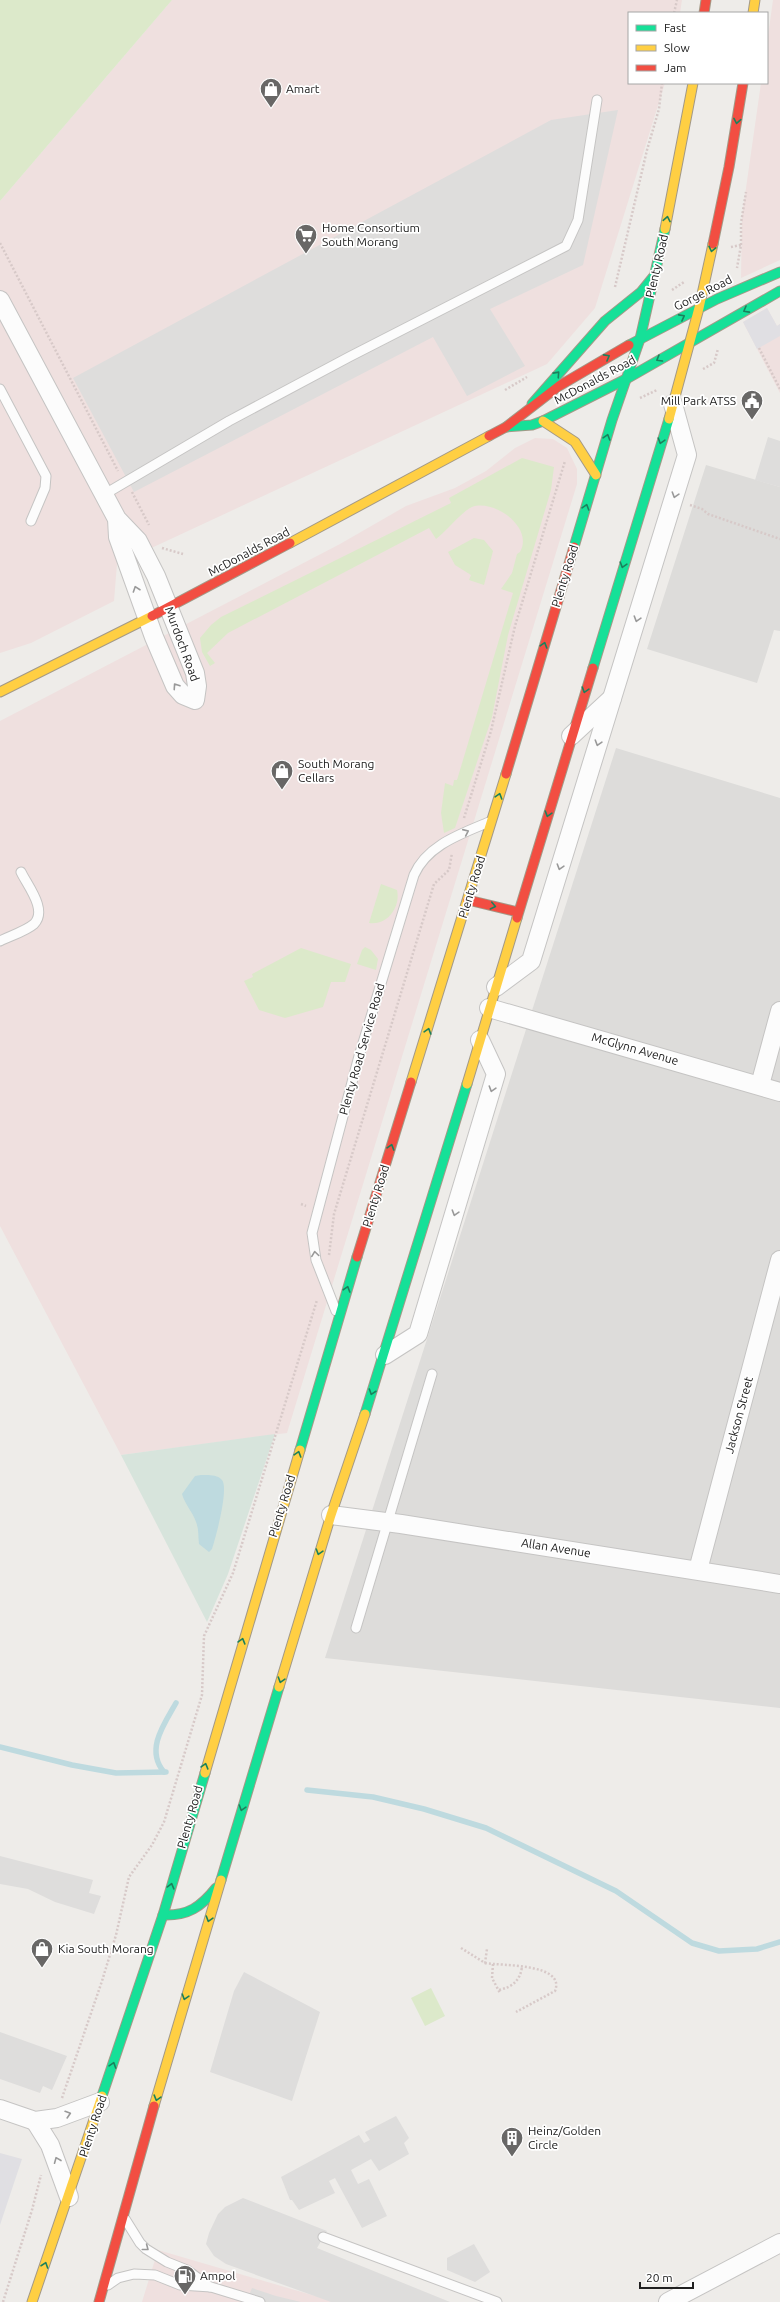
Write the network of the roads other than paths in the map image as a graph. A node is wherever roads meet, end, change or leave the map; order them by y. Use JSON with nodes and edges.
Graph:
{"nodes":[{"id":1,"x":706,"y":0,"type":"edge"},
{"id":2,"x":755,"y":0,"type":"edge"},
{"id":3,"x":704,"y":12,"type":"edge"},
{"id":4,"x":753,"y":12,"type":"edge"},
{"id":5,"x":693,"y":84,"type":"edge"},
{"id":6,"x":743,"y":84,"type":"edge"},
{"id":7,"x":597,"y":100,"type":"dead end"},
{"id":8,"x":780,"y":272,"type":"edge"},
{"id":9,"x":654,"y":276,"type":"junction"},
{"id":10,"x":780,"y":291,"type":"edge"},
{"id":11,"x":0,"y":300,"type":"edge"},
{"id":12,"x":700,"y":308,"type":"junction"},
{"id":13,"x":640,"y":339,"type":"junction"},
{"id":14,"x":691,"y":341,"type":"junction"},
{"id":15,"x":628,"y":378,"type":"junction"},
{"id":16,"x":0,"y":389,"type":"edge"},
{"id":17,"x":532,"y":404,"type":"junction"},
{"id":18,"x":673,"y":404,"type":"junction"},
{"id":19,"x":543,"y":421,"type":"junction"},
{"id":20,"x":506,"y":427,"type":"junction"},
{"id":21,"x":596,"y":475,"type":"junction"},
{"id":22,"x":105,"y":494,"type":"junction"},
{"id":23,"x":117,"y":519,"type":"junction"},
{"id":24,"x":32,"y":521,"type":"dead end"},
{"id":25,"x":169,"y":608,"type":"junction"},
{"id":26,"x":146,"y":619,"type":"junction"},
{"id":27,"x":0,"y":692,"type":"edge"},
{"id":28,"x":612,"y":697,"type":"junction"},
{"id":29,"x":571,"y":736,"type":"junction"},
{"id":30,"x":492,"y":821,"type":"junction"},
{"id":31,"x":21,"y":872,"type":"dead end"},
{"id":32,"x":468,"y":900,"type":"junction"},
{"id":33,"x":518,"y":912,"type":"junction"},
{"id":34,"x":0,"y":941,"type":"edge"},
{"id":35,"x":496,"y":987,"type":"junction"},
{"id":36,"x":489,"y":1008,"type":"junction"},
{"id":37,"x":780,"y":1011,"type":"edge"},
{"id":38,"x":480,"y":1040,"type":"junction"},
{"id":39,"x":760,"y":1085,"type":"junction"},
{"id":40,"x":780,"y":1092,"type":"edge"},
{"id":41,"x":779,"y":1264,"type":"edge"},
{"id":42,"x":338,"y":1316,"type":"junction"},
{"id":43,"x":385,"y":1355,"type":"junction"},
{"id":44,"x":432,"y":1374,"type":"dead end"},
{"id":45,"x":331,"y":1515,"type":"junction"},
{"id":46,"x":387,"y":1523,"type":"junction"},
{"id":47,"x":698,"y":1570,"type":"junction"},
{"id":48,"x":780,"y":1584,"type":"edge"},
{"id":49,"x":356,"y":1628,"type":"dead end"},
{"id":50,"x":220,"y":1882,"type":"junction"},
{"id":51,"x":163,"y":1915,"type":"junction"},
{"id":52,"x":100,"y":2102,"type":"junction"},
{"id":53,"x":0,"y":2110,"type":"edge"},
{"id":54,"x":35,"y":2121,"type":"junction"},
{"id":55,"x":69,"y":2197,"type":"junction"},
{"id":56,"x":124,"y":2217,"type":"junction"},
{"id":57,"x":323,"y":2237,"type":"dead end"},
{"id":58,"x":780,"y":2243,"type":"edge"},
{"id":59,"x":212,"y":2287,"type":"junction"},
{"id":60,"x":103,"y":2289,"type":"junction"},
{"id":61,"x":32,"y":2302,"type":"edge"},
{"id":62,"x":99,"y":2302,"type":"edge"},
{"id":63,"x":260,"y":2302,"type":"edge"},
{"id":64,"x":497,"y":2302,"type":"edge"},
{"id":65,"x":668,"y":2302,"type":"edge"}],
"edges":[{"from":1,"to":3,"type":"main road"},
{"from":2,"to":4,"type":"main road"},
{"from":9,"to":5,"type":"main road","name":"Plenty Road","one_way":true},
{"from":6,"to":12,"type":"main road","one_way":true},
{"from":7,"to":22,"type":"lane"},
{"from":8,"to":12,"type":"main road","name":"Gorge Road"},
{"from":9,"to":13,"type":"main road","name":"Plenty Road"},
{"from":17,"to":9,"type":"main road","one_way":true},
{"from":10,"to":14,"type":"main road","one_way":true},
{"from":11,"to":22,"type":"street","name":"Murdoch Road"},
{"from":13,"to":12,"type":"main road","name":"Gorge Road","one_way":true},
{"from":12,"to":14,"type":"main road"},
{"from":13,"to":15,"type":"main road","name":"Plenty Road"},
{"from":17,"to":13,"type":"main road","name":"McDonalds Road","one_way":true},
{"from":14,"to":15,"type":"main road","name":"McDonalds Road","one_way":true},
{"from":14,"to":18,"type":"main road"},
{"from":15,"to":19,"type":"main road","name":"McDonalds Road"},
{"from":21,"to":15,"type":"main road","name":"Plenty Road","one_way":true},
{"from":16,"to":24,"type":"lane"},
{"from":17,"to":20,"type":"main road","name":"McDonalds Road"},
{"from":18,"to":28,"type":"street","one_way":true},
{"from":18,"to":29,"type":"main road","one_way":true},
{"from":19,"to":20,"type":"main road","name":"McDonalds Road"},
{"from":19,"to":21,"type":"main road"},
{"from":20,"to":25,"type":"main road","name":"McDonalds Road"},
{"from":30,"to":21,"type":"main road","name":"Plenty Road","one_way":true},
{"from":22,"to":23,"type":"street","name":"Murdoch Road"},
{"from":23,"to":25,"type":"street","name":"Murdoch Road"},
{"from":26,"to":23,"type":"street","name":"Murdoch Road","one_way":true},
{"from":25,"to":26,"type":"main road","name":"McDonalds Road"},
{"from":25,"to":26,"type":"street","name":"Murdoch Road","one_way":true},
{"from":26,"to":27,"type":"main road","name":"McDonalds Road"},
{"from":28,"to":29,"type":"street"},
{"from":28,"to":35,"type":"street","one_way":true},
{"from":29,"to":33,"type":"main road","one_way":true},
{"from":30,"to":32,"type":"main road","name":"Plenty Road"},
{"from":42,"to":30,"type":"lane","name":"Plenty Road Service Road","one_way":true},
{"from":31,"to":34,"type":"lane"},
{"from":32,"to":33,"type":"main road","one_way":true},
{"from":42,"to":32,"type":"main road","name":"Plenty Road","one_way":true},
{"from":33,"to":35,"type":"main road"},
{"from":35,"to":36,"type":"main road"},
{"from":36,"to":38,"type":"main road"},
{"from":36,"to":39,"type":"street","name":"McGlynn Avenue"},
{"from":37,"to":39,"type":"street"},
{"from":38,"to":43,"type":"main road"},
{"from":38,"to":43,"type":"street","one_way":true},
{"from":39,"to":40,"type":"street","name":"McGlynn Avenue"},
{"from":41,"to":47,"type":"street","name":"Jackson Street"},
{"from":51,"to":42,"type":"main road","name":"Plenty Road","one_way":true},
{"from":43,"to":45,"type":"main road","one_way":true},
{"from":44,"to":46,"type":"lane"},
{"from":45,"to":46,"type":"street","name":"Allan Avenue"},
{"from":45,"to":50,"type":"main road","one_way":true},
{"from":46,"to":47,"type":"street","name":"Allan Avenue"},
{"from":46,"to":49,"type":"lane"},
{"from":47,"to":48,"type":"street","name":"Allan Avenue"},
{"from":50,"to":51,"type":"main road"},
{"from":50,"to":56,"type":"main road","one_way":true},
{"from":52,"to":51,"type":"main road","name":"Plenty Road","one_way":true},
{"from":54,"to":52,"type":"street","one_way":true},
{"from":52,"to":55,"type":"main road","name":"Plenty Road"},
{"from":53,"to":54,"type":"street"},
{"from":55,"to":54,"type":"street","one_way":true},
{"from":61,"to":55,"type":"main road","name":"Plenty Road","one_way":true},
{"from":56,"to":59,"type":"lane","one_way":true},
{"from":56,"to":60,"type":"main road"},
{"from":57,"to":64,"type":"lane"},
{"from":58,"to":65,"type":"street"},
{"from":59,"to":60,"type":"lane"},
{"from":59,"to":63,"type":"lane"},
{"from":60,"to":62,"type":"main road"}]}
